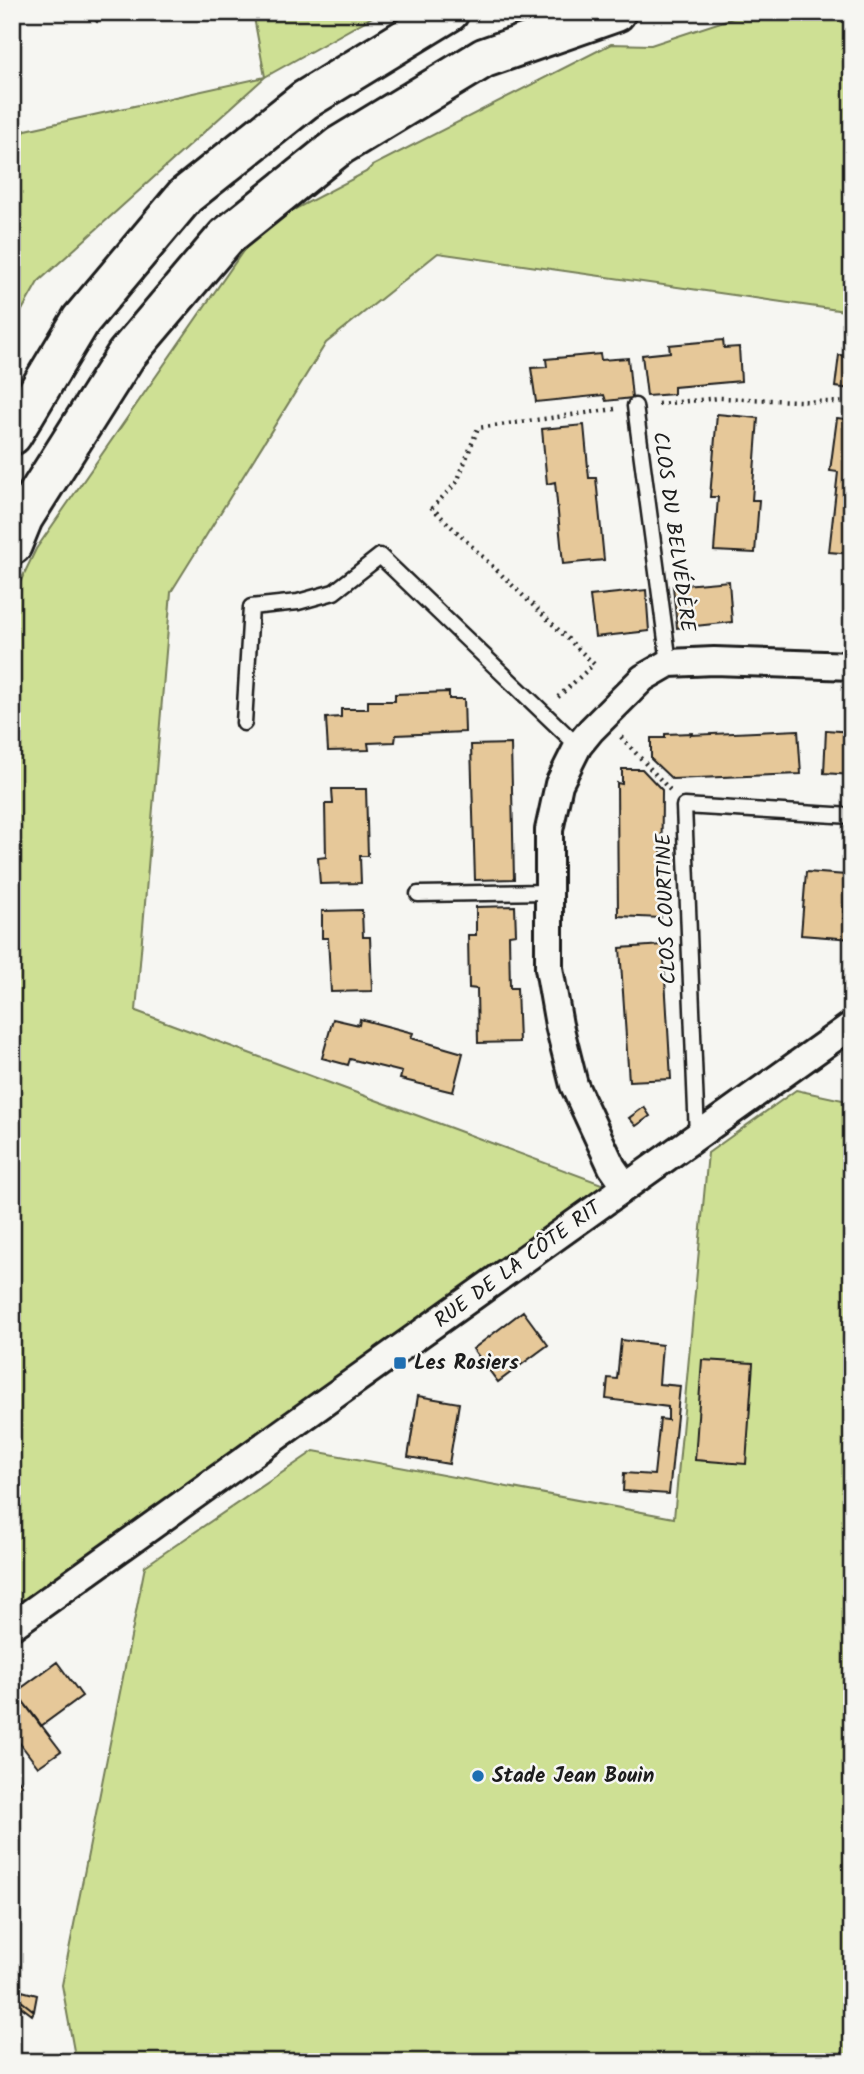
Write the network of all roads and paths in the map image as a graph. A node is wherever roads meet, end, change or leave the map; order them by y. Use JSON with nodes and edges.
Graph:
{"nodes":[{"id":1,"x":449,"y":12,"type":"edge"},
{"id":2,"x":616,"y":12,"type":"edge"},
{"id":3,"x":852,"y":403,"type":"edge"},
{"id":4,"x":635,"y":406,"type":"junction"},
{"id":5,"x":12,"y":435,"type":"edge"},
{"id":6,"x":12,"y":545,"type":"edge"},
{"id":7,"x":669,"y":663,"type":"junction"},
{"id":8,"x":852,"y":666,"type":"edge"},
{"id":9,"x":542,"y":712,"type":"junction"},
{"id":10,"x":604,"y":717,"type":"junction"},
{"id":11,"x":244,"y":723,"type":"dead end"},
{"id":12,"x":578,"y":746,"type":"junction"},
{"id":13,"x":684,"y":806,"type":"junction"},
{"id":14,"x":852,"y":816,"type":"edge"},
{"id":15,"x":549,"y":892,"type":"junction"},
{"id":16,"x":418,"y":894,"type":"dead end"},
{"id":17,"x":852,"y":1025,"type":"edge"},
{"id":18,"x":698,"y":1136,"type":"junction"},
{"id":19,"x":626,"y":1187,"type":"junction"},
{"id":20,"x":12,"y":1626,"type":"edge"}],
"edges":[{"from":1,"to":5,"type":"main road"},
{"from":2,"to":6,"type":"main road"},
{"from":3,"to":4,"type":"path"},
{"from":4,"to":7,"type":"lane","name":"CLOS DU BELVÉDÈRE"},
{"from":4,"to":9,"type":"path"},
{"from":7,"to":8,"type":"street"},
{"from":7,"to":10,"type":"street"},
{"from":9,"to":11,"type":"lane"},
{"from":9,"to":12,"type":"lane"},
{"from":10,"to":12,"type":"street"},
{"from":10,"to":13,"type":"path"},
{"from":12,"to":15,"type":"street"},
{"from":13,"to":14,"type":"lane","name":"CLOS COURTINE"},
{"from":13,"to":18,"type":"lane","name":"CLOS COURTINE"},
{"from":15,"to":16,"type":"lane"},
{"from":15,"to":19,"type":"street"},
{"from":17,"to":18,"type":"street","name":"RUE DE LA CÔTE RIT"},
{"from":18,"to":19,"type":"street","name":"RUE DE LA CÔTE RIT"},
{"from":19,"to":20,"type":"street","name":"RUE DE LA CÔTE RIT"}]}
